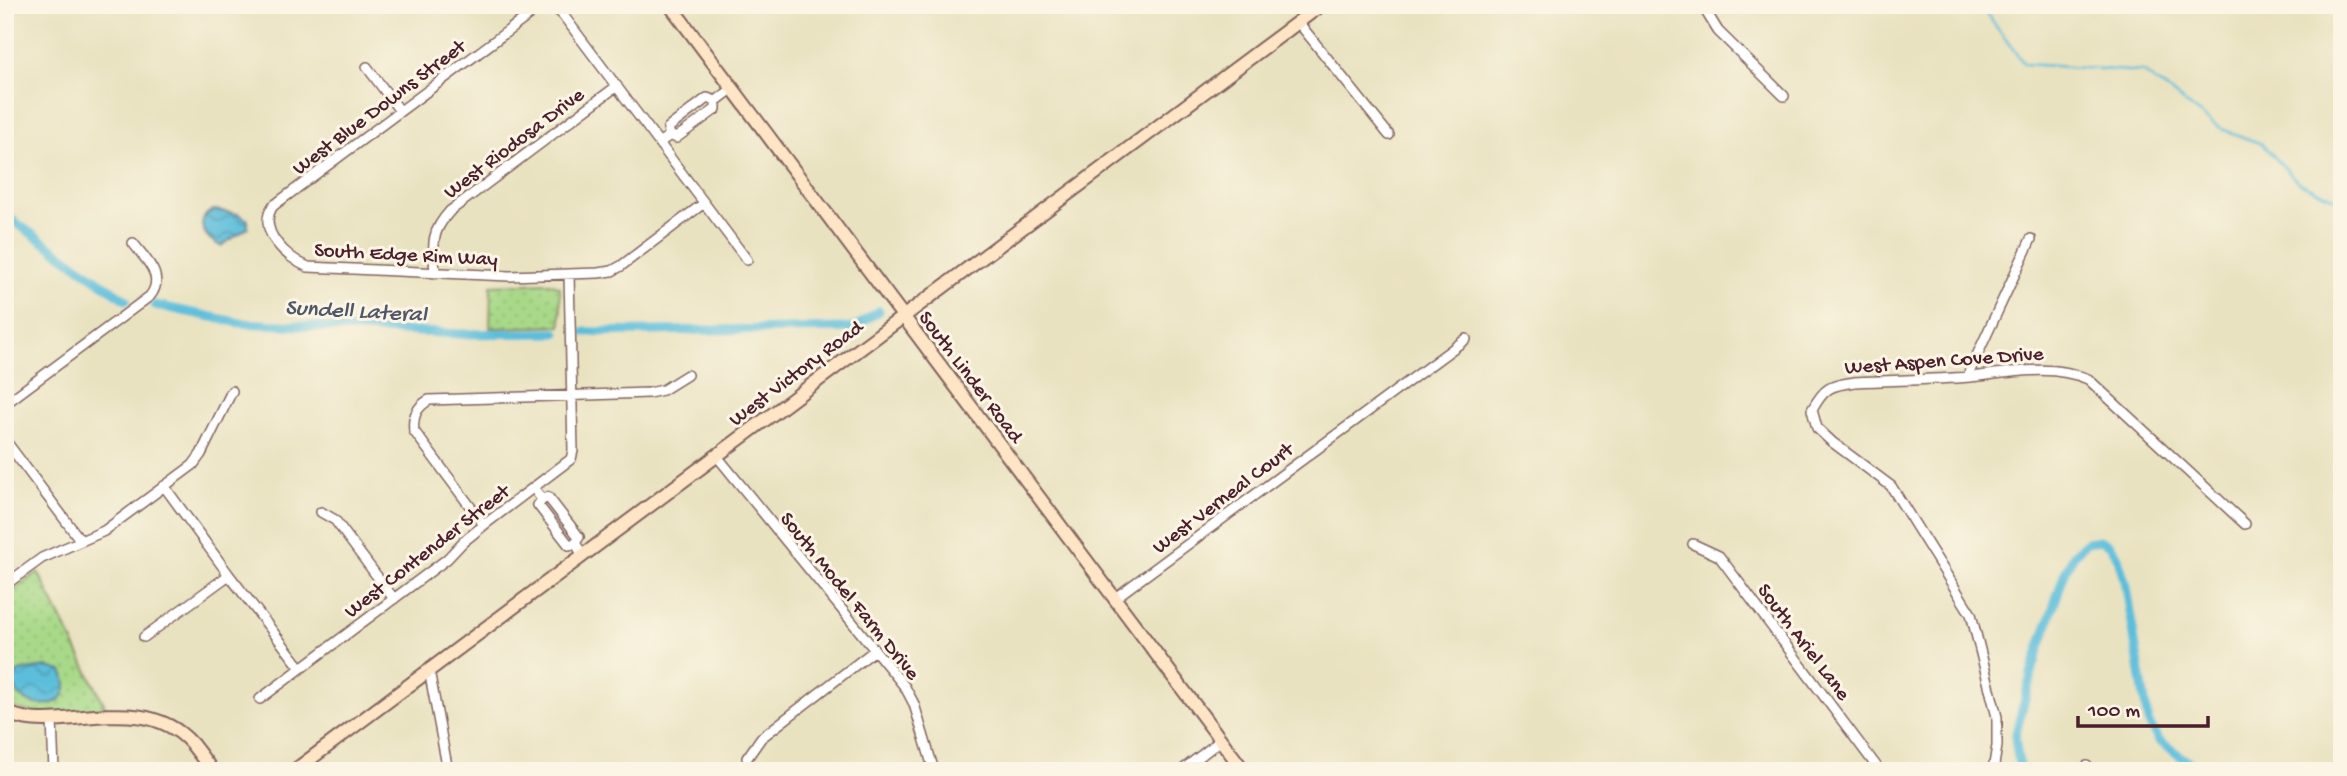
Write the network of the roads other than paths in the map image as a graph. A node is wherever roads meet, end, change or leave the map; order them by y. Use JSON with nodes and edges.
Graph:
{"nodes":[{"id":1,"x":670,"y":5,"type":"edge"},
{"id":2,"x":1321,"y":5,"type":"edge"},
{"id":3,"x":551,"y":6,"type":"edge"},
{"id":4,"x":1703,"y":8,"type":"edge"},
{"id":5,"x":1298,"y":22,"type":"junction"},
{"id":6,"x":367,"y":67,"type":"dead end"},
{"id":7,"x":617,"y":86,"type":"junction"},
{"id":8,"x":732,"y":89,"type":"junction"},
{"id":9,"x":1784,"y":96,"type":"dead end"},
{"id":10,"x":400,"y":111,"type":"junction"},
{"id":11,"x":1389,"y":135,"type":"dead end"},
{"id":12,"x":659,"y":143,"type":"junction"},
{"id":13,"x":704,"y":204,"type":"junction"},
{"id":14,"x":267,"y":218,"type":"joint"},
{"id":15,"x":2031,"y":239,"type":"dead end"},
{"id":16,"x":133,"y":243,"type":"dead end"},
{"id":17,"x":747,"y":260,"type":"dead end"},
{"id":18,"x":435,"y":273,"type":"junction"},
{"id":19,"x":569,"y":274,"type":"junction"},
{"id":20,"x":902,"y":316,"type":"junction"},
{"id":21,"x":1465,"y":339,"type":"dead end"},
{"id":22,"x":687,"y":375,"type":"dead end"},
{"id":23,"x":1967,"y":377,"type":"junction"},
{"id":24,"x":232,"y":391,"type":"dead end"},
{"id":25,"x":572,"y":396,"type":"junction"},
{"id":26,"x":5,"y":404,"type":"edge"},
{"id":27,"x":5,"y":440,"type":"edge"},
{"id":28,"x":716,"y":455,"type":"junction"},
{"id":29,"x":164,"y":486,"type":"junction"},
{"id":30,"x":534,"y":488,"type":"junction"},
{"id":31,"x":321,"y":512,"type":"dead end"},
{"id":32,"x":2245,"y":524,"type":"dead end"},
{"id":33,"x":484,"y":525,"type":"junction"},
{"id":34,"x":81,"y":541,"type":"junction"},
{"id":35,"x":1693,"y":544,"type":"dead end"},
{"id":36,"x":583,"y":555,"type":"junction"},
{"id":37,"x":229,"y":575,"type":"junction"},
{"id":38,"x":5,"y":585,"type":"edge"},
{"id":39,"x":1115,"y":598,"type":"junction"},
{"id":40,"x":394,"y":599,"type":"junction"},
{"id":41,"x":144,"y":637,"type":"dead end"},
{"id":42,"x":875,"y":650,"type":"junction"},
{"id":43,"x":301,"y":668,"type":"junction"},
{"id":44,"x":429,"y":670,"type":"junction"},
{"id":45,"x":260,"y":699,"type":"dead end"},
{"id":46,"x":5,"y":712,"type":"edge"},
{"id":47,"x":52,"y":720,"type":"junction"},
{"id":48,"x":1221,"y":740,"type":"junction"},
{"id":49,"x":747,"y":758,"type":"dead end"},
{"id":50,"x":54,"y":771,"type":"edge"},
{"id":51,"x":212,"y":771,"type":"edge"},
{"id":52,"x":294,"y":771,"type":"edge"},
{"id":53,"x":448,"y":771,"type":"edge"},
{"id":54,"x":934,"y":771,"type":"edge"},
{"id":55,"x":1181,"y":771,"type":"edge"},
{"id":56,"x":1244,"y":771,"type":"edge"},
{"id":57,"x":1880,"y":771,"type":"edge"},
{"id":58,"x":1993,"y":771,"type":"edge"}],
"edges":[{"from":1,"to":8,"type":"main road","name":"South Linder Road"},
{"from":2,"to":5,"type":"main road","name":"West Victory Road"},
{"from":3,"to":7,"type":"street"},
{"from":3,"to":10,"type":"street","name":"West Blue Downs Street"},
{"from":4,"to":9,"type":"street"},
{"from":5,"to":11,"type":"street"},
{"from":5,"to":20,"type":"main road","name":"West Victory Road"},
{"from":6,"to":10,"type":"street"},
{"from":7,"to":12,"type":"street"},
{"from":7,"to":18,"type":"street","name":"West Riodosa Drive"},
{"from":8,"to":12,"type":"street"},
{"from":8,"to":20,"type":"main road","name":"South Linder Road"},
{"from":10,"to":14,"type":"street","name":"West Blue Downs Street"},
{"from":12,"to":13,"type":"street"},
{"from":13,"to":17,"type":"street"},
{"from":13,"to":19,"type":"street","name":"South Edge Rim Way"},
{"from":14,"to":18,"type":"street","name":"South Edge Rim Way"},
{"from":15,"to":23,"type":"street"},
{"from":16,"to":26,"type":"street"},
{"from":18,"to":19,"type":"street","name":"South Edge Rim Way"},
{"from":19,"to":25,"type":"street"},
{"from":20,"to":28,"type":"main road","name":"West Victory Road"},
{"from":20,"to":39,"type":"main road","name":"South Linder Road"},
{"from":21,"to":39,"type":"street","name":"West Verneal Court"},
{"from":22,"to":25,"type":"street"},
{"from":23,"to":32,"type":"street","name":"West Aspen Cove Drive"},
{"from":23,"to":58,"type":"street","name":"West Aspen Cove Drive"},
{"from":24,"to":29,"type":"street"},
{"from":25,"to":30,"type":"street","name":"West Contender Street"},
{"from":25,"to":33,"type":"street"},
{"from":27,"to":34,"type":"street"},
{"from":28,"to":36,"type":"main road","name":"West Victory Road"},
{"from":28,"to":42,"type":"street","name":"South Model Farm Drive"},
{"from":29,"to":34,"type":"street"},
{"from":29,"to":37,"type":"street"},
{"from":30,"to":33,"type":"street","name":"West Contender Street"},
{"from":30,"to":36,"type":"street"},
{"from":31,"to":40,"type":"street"},
{"from":33,"to":40,"type":"street","name":"West Contender Street"},
{"from":34,"to":38,"type":"street"},
{"from":35,"to":57,"type":"street","name":"South Ariel Lane"},
{"from":36,"to":44,"type":"main road","name":"West Victory Road"},
{"from":37,"to":41,"type":"street"},
{"from":37,"to":43,"type":"street"},
{"from":39,"to":48,"type":"main road","name":"South Linder Road"},
{"from":40,"to":43,"type":"street","name":"West Contender Street"},
{"from":42,"to":49,"type":"street"},
{"from":42,"to":54,"type":"street","name":"South Model Farm Drive"},
{"from":43,"to":45,"type":"street","name":"West Contender Street"},
{"from":44,"to":52,"type":"main road","name":"West Victory Road"},
{"from":44,"to":53,"type":"street"},
{"from":46,"to":47,"type":"main road"},
{"from":47,"to":50,"type":"street"},
{"from":47,"to":51,"type":"main road"},
{"from":48,"to":55,"type":"street"},
{"from":48,"to":56,"type":"main road","name":"South Linder Road"}]}
